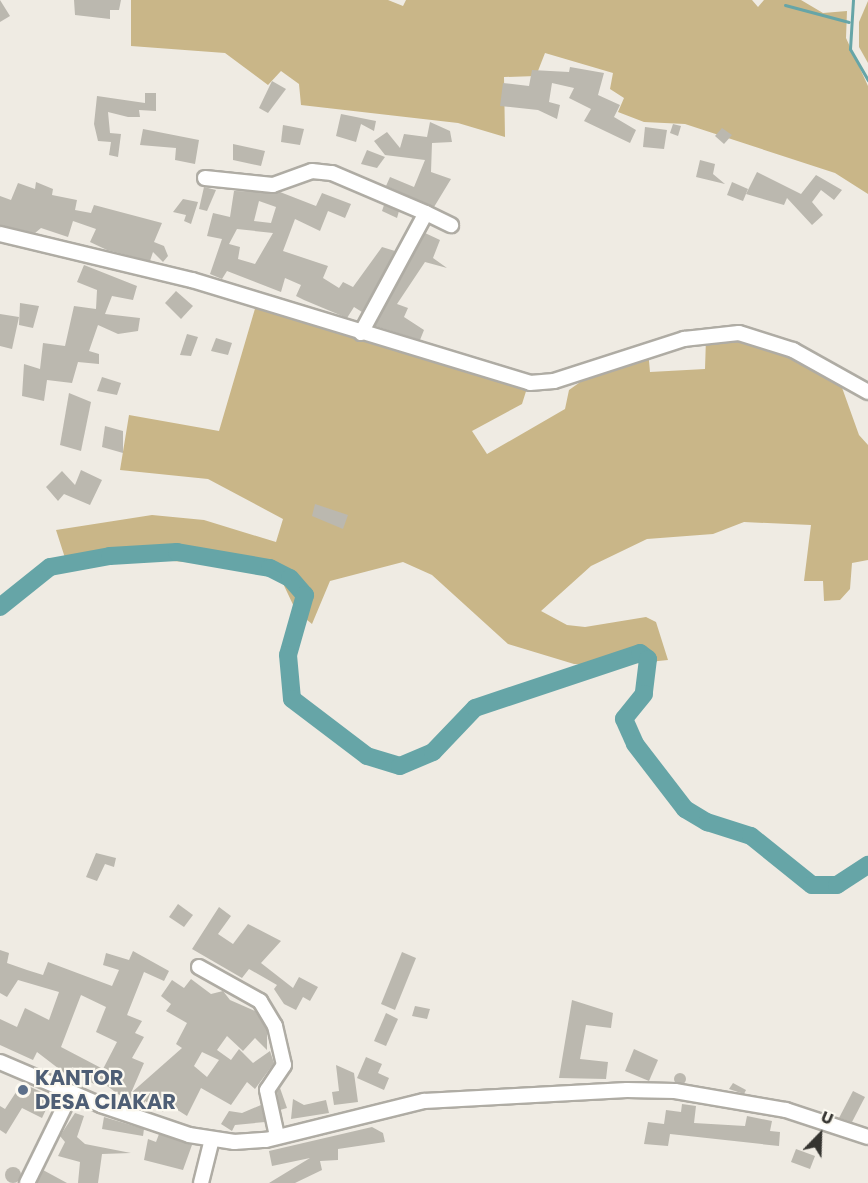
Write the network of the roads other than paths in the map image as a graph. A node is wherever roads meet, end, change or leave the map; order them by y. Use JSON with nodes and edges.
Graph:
{"nodes":[{"id":1,"x":205,"y":178,"type":"dead end"},
{"id":2,"x":426,"y":213,"type":"junction"},
{"id":3,"x":451,"y":225,"type":"dead end"},
{"id":4,"x":0,"y":234,"type":"edge"},
{"id":5,"x":361,"y":333,"type":"junction"},
{"id":6,"x":868,"y":392,"type":"edge"},
{"id":7,"x":199,"y":967,"type":"dead end"},
{"id":8,"x":0,"y":1062,"type":"edge"},
{"id":9,"x":71,"y":1093,"type":"junction"},
{"id":10,"x":277,"y":1136,"type":"junction"},
{"id":11,"x":868,"y":1137,"type":"edge"},
{"id":12,"x":212,"y":1139,"type":"junction"},
{"id":13,"x":27,"y":1183,"type":"edge"},
{"id":14,"x":201,"y":1183,"type":"edge"}],
"edges":[{"from":1,"to":2,"type":"street"},
{"from":2,"to":3,"type":"street"},
{"from":2,"to":5,"type":"street"},
{"from":4,"to":5,"type":"street"},
{"from":5,"to":6,"type":"street"},
{"from":7,"to":10,"type":"street"},
{"from":8,"to":9,"type":"street"},
{"from":9,"to":12,"type":"street"},
{"from":9,"to":13,"type":"street"},
{"from":10,"to":11,"type":"street"},
{"from":10,"to":12,"type":"street"},
{"from":12,"to":14,"type":"street"}]}
